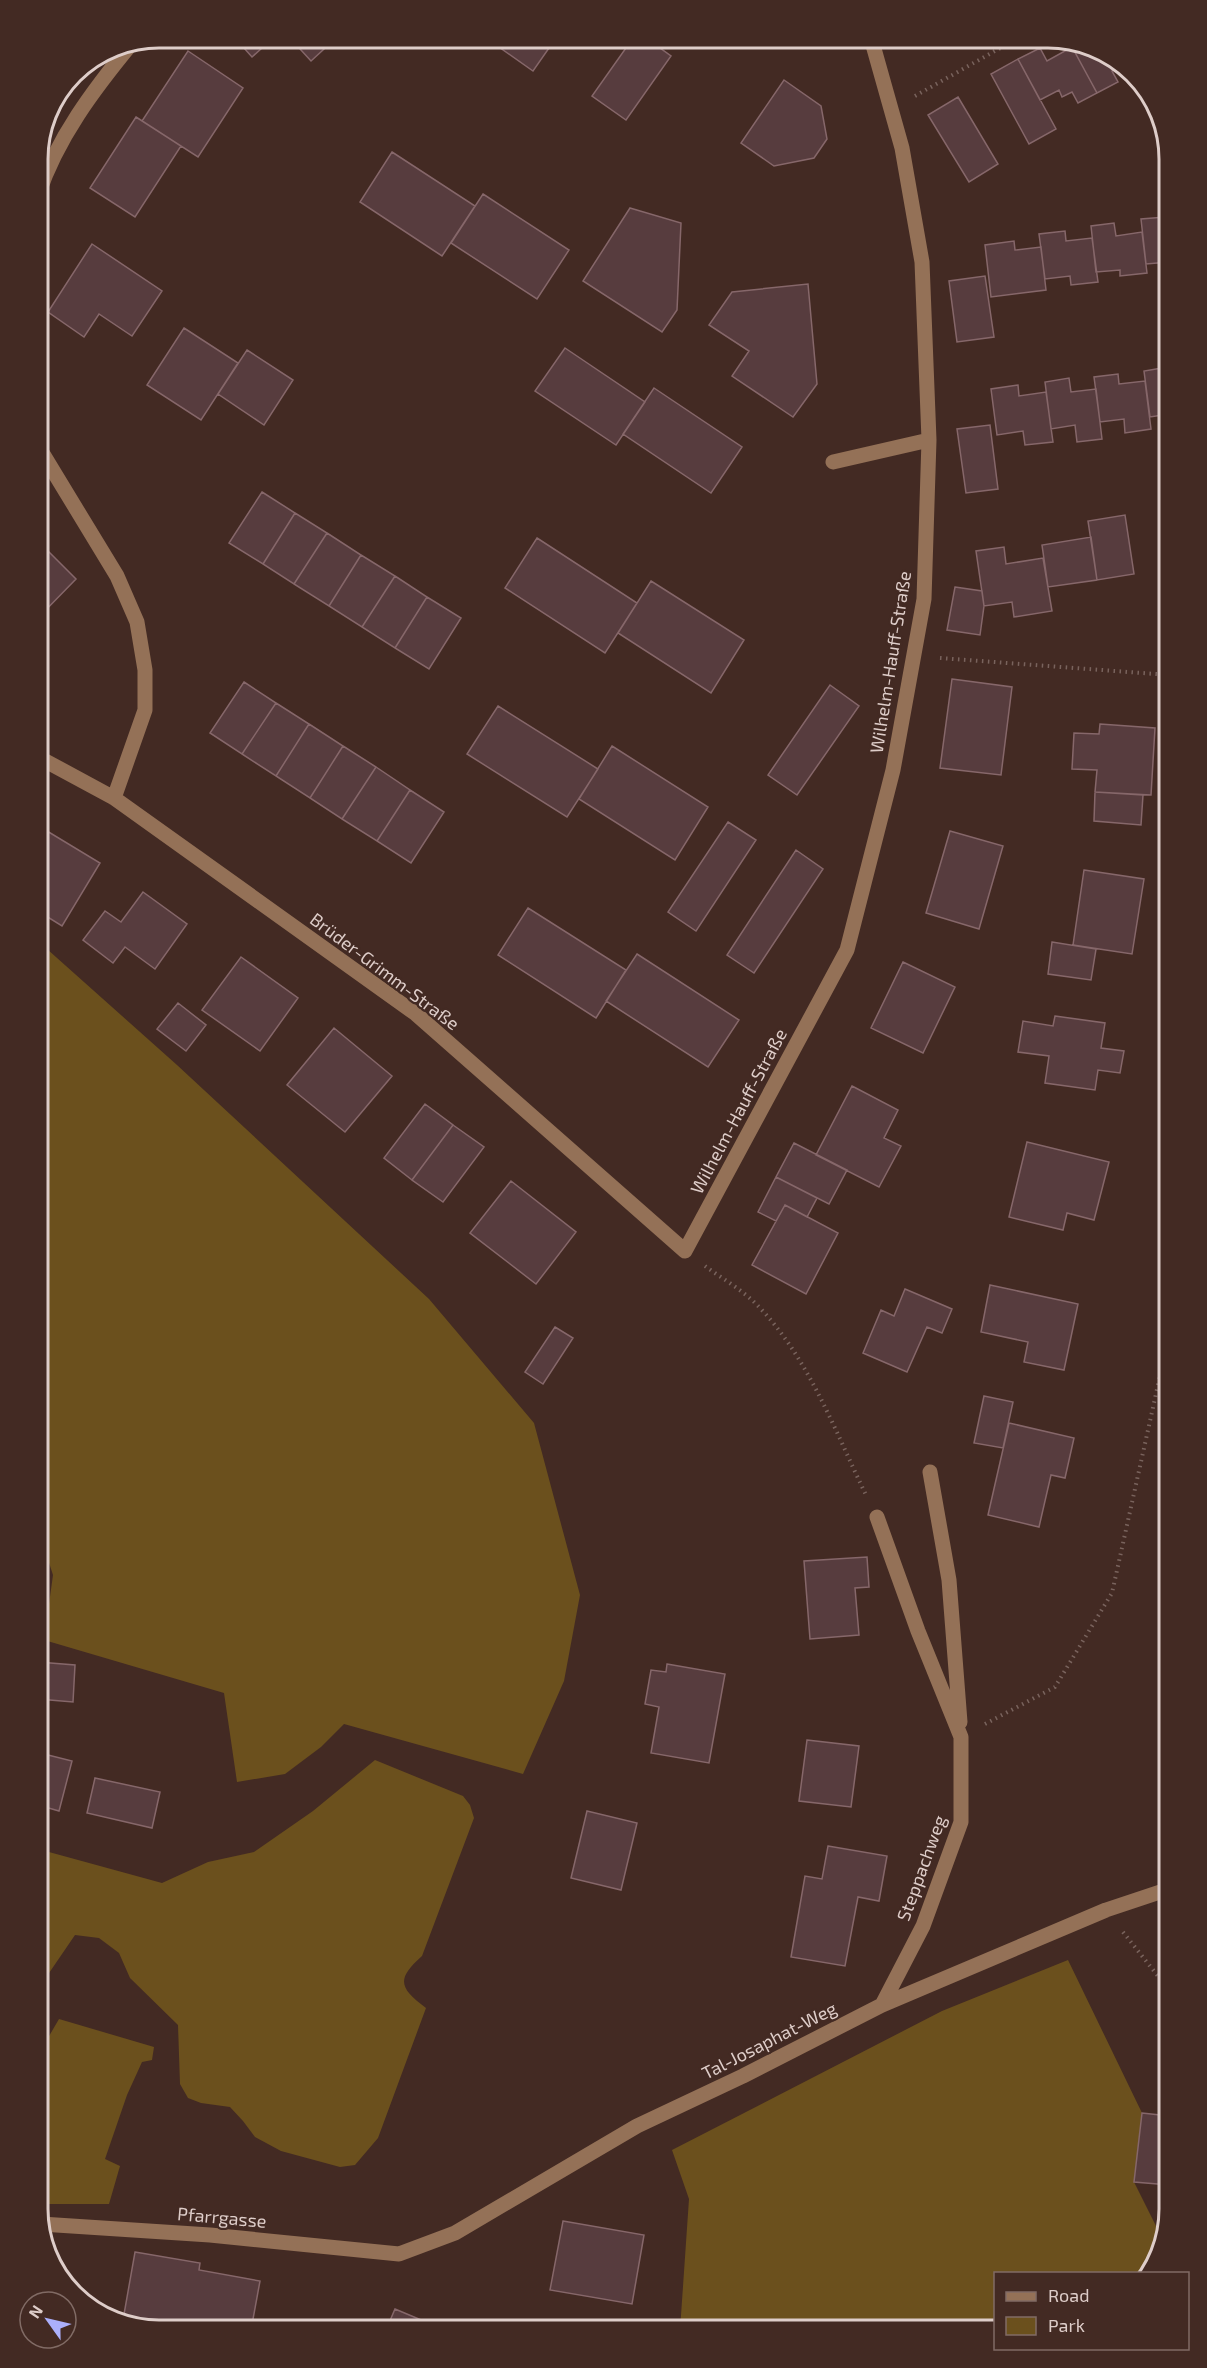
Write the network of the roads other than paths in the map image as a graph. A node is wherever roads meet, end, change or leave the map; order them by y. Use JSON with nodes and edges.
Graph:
{"nodes":[{"id":1,"x":874,"y":48,"type":"edge"},
{"id":2,"x":123,"y":54,"type":"edge"},
{"id":3,"x":48,"y":168,"type":"edge"},
{"id":4,"x":930,"y":440,"type":"junction"},
{"id":5,"x":48,"y":462,"type":"edge"},
{"id":6,"x":833,"y":462,"type":"dead end"},
{"id":7,"x":48,"y":762,"type":"edge"},
{"id":8,"x":114,"y":798,"type":"junction"},
{"id":9,"x":685,"y":1251,"type":"joint"},
{"id":10,"x":930,"y":1472,"type":"dead end"},
{"id":11,"x":877,"y":1517,"type":"road end"},
{"id":12,"x":961,"y":1737,"type":"junction"},
{"id":13,"x":1159,"y":1893,"type":"edge"},
{"id":14,"x":882,"y":2005,"type":"junction"},
{"id":15,"x":49,"y":2225,"type":"edge"},
{"id":16,"x":399,"y":2254,"type":"joint"}],
"edges":[{"from":1,"to":4,"type":"street","name":"Wilhelm-Hauff-Straße"},
{"from":2,"to":3,"type":"street"},
{"from":4,"to":6,"type":"street"},
{"from":4,"to":9,"type":"street","name":"Wilhelm-Hauff-Straße"},
{"from":5,"to":8,"type":"street"},
{"from":7,"to":8,"type":"street","name":"Brüder-Grimm-Straße"},
{"from":8,"to":9,"type":"street","name":"Brüder-Grimm-Straße"},
{"from":10,"to":12,"type":"street","name":"Steppachweg"},
{"from":11,"to":12,"type":"street","name":"Steppachweg"},
{"from":12,"to":14,"type":"street","name":"Steppachweg"},
{"from":13,"to":14,"type":"street","name":"Tal-Josaphat-Weg"},
{"from":14,"to":16,"type":"street","name":"Tal-Josaphat-Weg"},
{"from":15,"to":16,"type":"street","name":"Pfarrgasse"}]}
